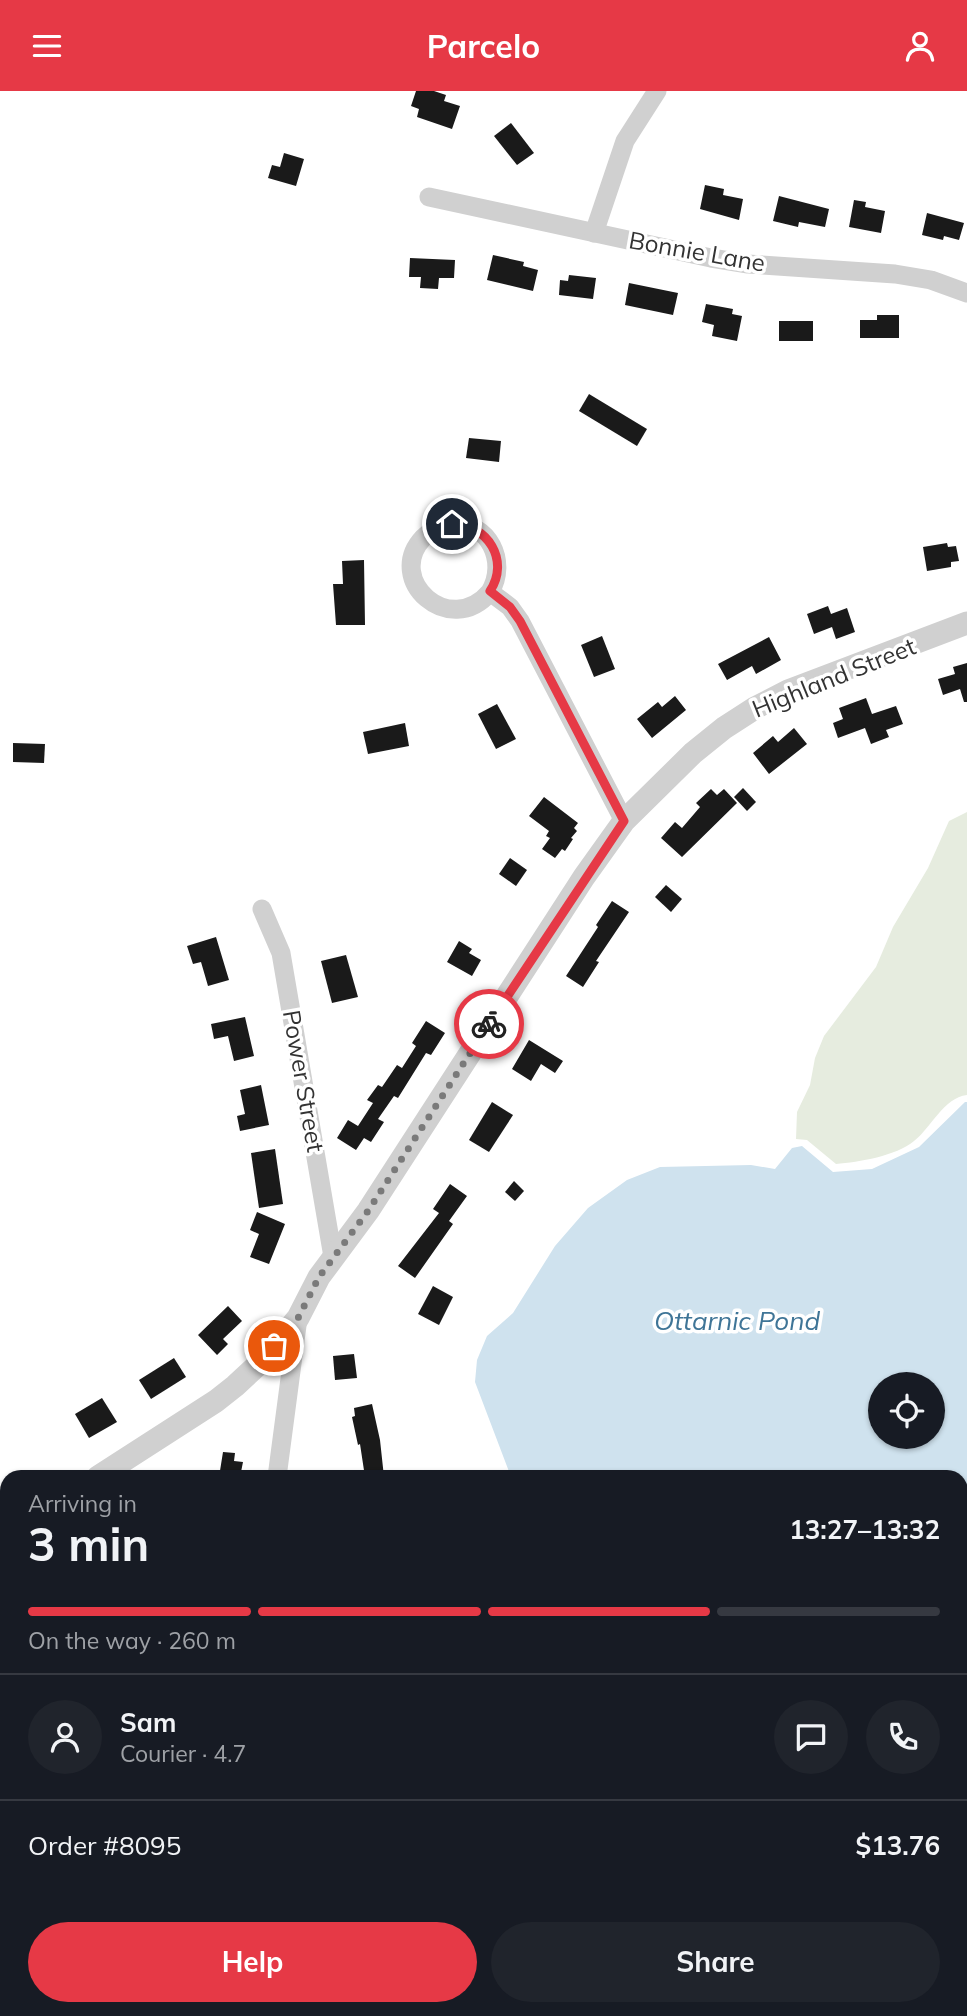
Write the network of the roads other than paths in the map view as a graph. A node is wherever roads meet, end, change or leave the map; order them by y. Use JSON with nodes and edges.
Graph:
{"nodes":[{"id":1,"x":657,"y":91,"type":"edge"},
{"id":2,"x":429,"y":197,"type":"dead end"},
{"id":3,"x":594,"y":233,"type":"junction"},
{"id":4,"x":967,"y":293,"type":"edge"},
{"id":5,"x":490,"y":591,"type":"junction"},
{"id":6,"x":967,"y":623,"type":"edge"},
{"id":7,"x":624,"y":821,"type":"junction"},
{"id":8,"x":262,"y":909,"type":"dead end"},
{"id":9,"x":332,"y":1257,"type":"junction"},
{"id":10,"x":298,"y":1318,"type":"junction"},
{"id":11,"x":109,"y":1470,"type":"edge"},
{"id":12,"x":278,"y":1470,"type":"edge"}],
"edges":[{"from":1,"to":3,"type":"street"},
{"from":2,"to":3,"type":"street","name":"Bonnie Lane"},
{"from":3,"to":4,"type":"street","name":"Bonnie Lane"},
{"from":5,"to":5,"type":"street"},
{"from":5,"to":7,"type":"street"},
{"from":6,"to":7,"type":"street","name":"Highland Street"},
{"from":7,"to":9,"type":"street","name":"Highland Street"},
{"from":8,"to":9,"type":"street","name":"Power Street"},
{"from":9,"to":10,"type":"street","name":"Highland Street"},
{"from":10,"to":11,"type":"street","name":"Highland Street"},
{"from":10,"to":12,"type":"street"}]}
